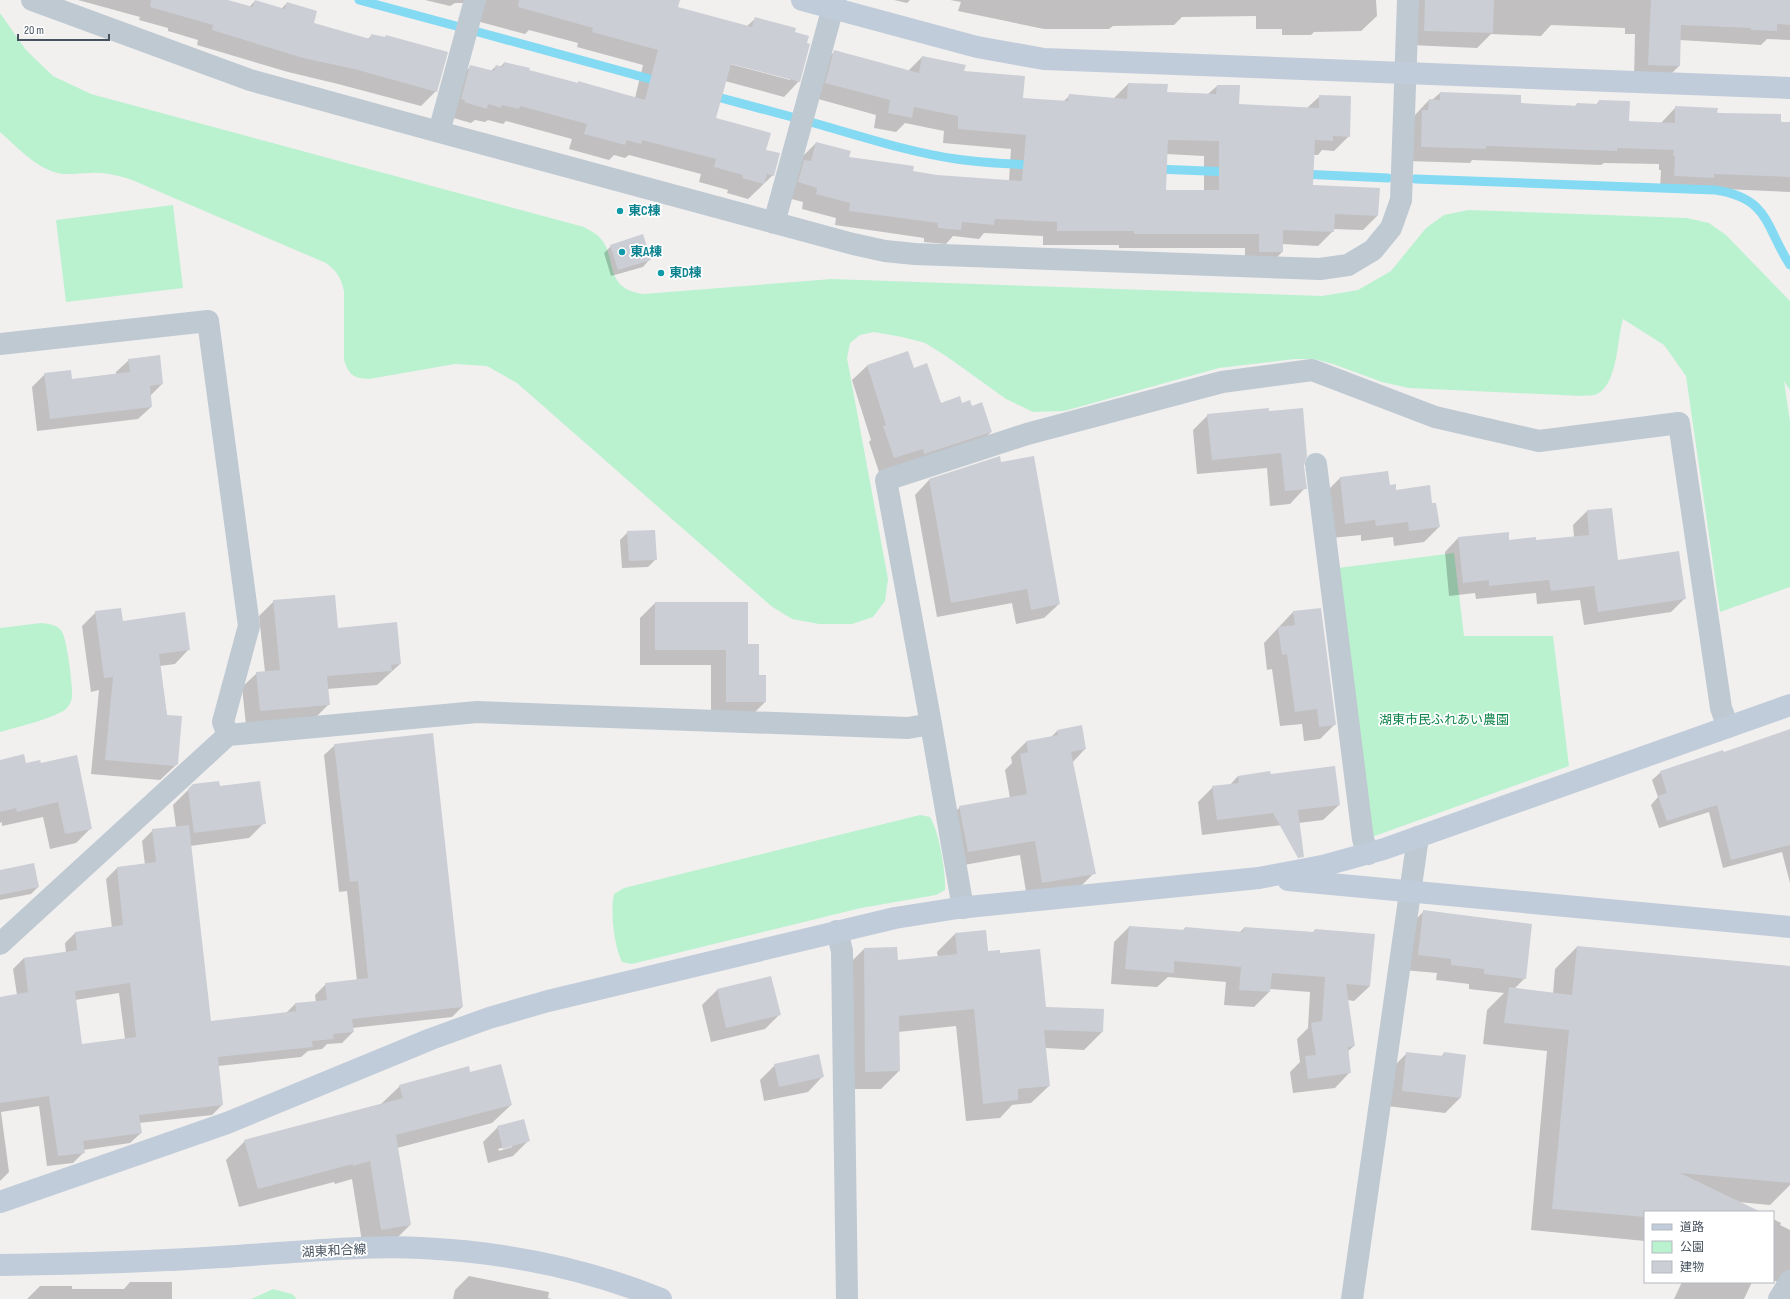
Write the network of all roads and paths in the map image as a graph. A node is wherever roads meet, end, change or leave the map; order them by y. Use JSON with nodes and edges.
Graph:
{"nodes":[{"id":1,"x":32,"y":0,"type":"edge"},
{"id":2,"x":475,"y":0,"type":"edge"},
{"id":3,"x":802,"y":0,"type":"edge"},
{"id":4,"x":1408,"y":0,"type":"edge"},
{"id":5,"x":834,"y":4,"type":"edge"},
{"id":6,"x":1406,"y":74,"type":"junction"},
{"id":7,"x":1790,"y":88,"type":"edge"},
{"id":8,"x":439,"y":132,"type":"junction"},
{"id":9,"x":774,"y":223,"type":"junction"},
{"id":10,"x":0,"y":344,"type":"edge"},
{"id":11,"x":1316,"y":464,"type":"dead end"},
{"id":12,"x":1790,"y":705,"type":"edge"},
{"id":13,"x":931,"y":724,"type":"junction"},
{"id":14,"x":1728,"y":727,"type":"junction"},
{"id":15,"x":228,"y":735,"type":"junction"},
{"id":16,"x":1418,"y":837,"type":"junction"},
{"id":17,"x":1368,"y":854,"type":"junction"},
{"id":18,"x":1259,"y":878,"type":"junction"},
{"id":19,"x":1410,"y":891,"type":"junction"},
{"id":20,"x":963,"y":908,"type":"junction"},
{"id":21,"x":1790,"y":927,"type":"edge"},
{"id":22,"x":837,"y":931,"type":"junction"},
{"id":23,"x":0,"y":944,"type":"edge"},
{"id":24,"x":0,"y":1202,"type":"edge"},
{"id":25,"x":0,"y":1266,"type":"edge"},
{"id":26,"x":1790,"y":1281,"type":"edge"},
{"id":27,"x":661,"y":1299,"type":"edge"},
{"id":28,"x":847,"y":1299,"type":"edge"},
{"id":29,"x":1352,"y":1299,"type":"edge"},
{"id":30,"x":1779,"y":1299,"type":"edge"}],
"edges":[{"from":1,"to":8,"type":"street"},
{"from":2,"to":8,"type":"street"},
{"from":3,"to":5,"type":"street"},
{"from":4,"to":6,"type":"street"},
{"from":5,"to":6,"type":"street"},
{"from":5,"to":9,"type":"street"},
{"from":6,"to":7,"type":"street"},
{"from":6,"to":9,"type":"street"},
{"from":8,"to":9,"type":"street"},
{"from":10,"to":15,"type":"street"},
{"from":11,"to":17,"type":"street"},
{"from":12,"to":14,"type":"street"},
{"from":13,"to":14,"type":"street"},
{"from":13,"to":15,"type":"street"},
{"from":13,"to":20,"type":"street"},
{"from":14,"to":16,"type":"street"},
{"from":15,"to":23,"type":"street"},
{"from":16,"to":17,"type":"street"},
{"from":16,"to":19,"type":"street"},
{"from":17,"to":18,"type":"street"},
{"from":18,"to":19,"type":"street"},
{"from":18,"to":20,"type":"street"},
{"from":19,"to":21,"type":"street"},
{"from":19,"to":29,"type":"street"},
{"from":20,"to":22,"type":"street"},
{"from":22,"to":24,"type":"street"},
{"from":22,"to":28,"type":"street"},
{"from":25,"to":27,"type":"street","name":"湖東和合線"},
{"from":26,"to":30,"type":"street"}]}
